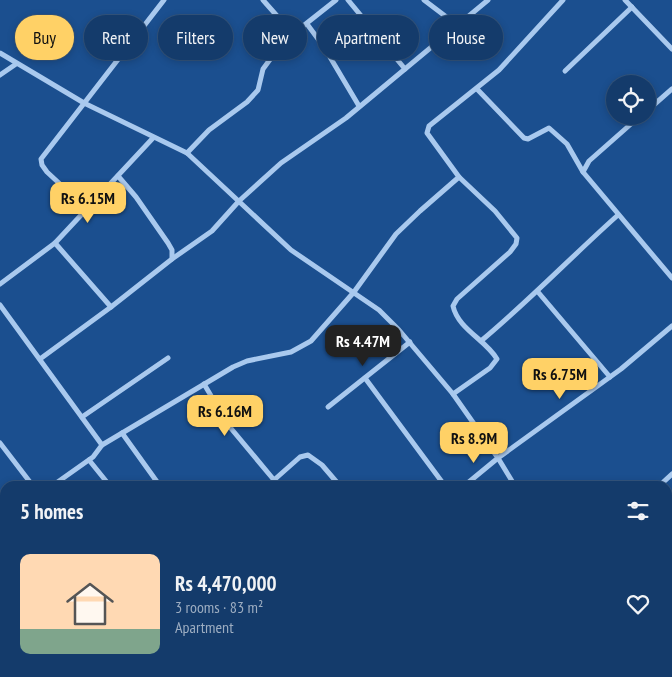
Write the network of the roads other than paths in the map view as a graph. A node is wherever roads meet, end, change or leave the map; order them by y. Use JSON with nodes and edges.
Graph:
{"nodes":[{"id":1,"x":164,"y":0,"type":"edge"},
{"id":2,"x":263,"y":0,"type":"edge"},
{"id":3,"x":336,"y":0,"type":"edge"},
{"id":4,"x":348,"y":0,"type":"edge"},
{"id":5,"x":424,"y":0,"type":"edge"},
{"id":6,"x":488,"y":0,"type":"edge"},
{"id":7,"x":563,"y":0,"type":"edge"},
{"id":8,"x":625,"y":0,"type":"edge"},
{"id":9,"x":632,"y":7,"type":"junction"},
{"id":10,"x":276,"y":15,"type":"edge"},
{"id":11,"x":444,"y":15,"type":"edge"},
{"id":12,"x":469,"y":15,"type":"edge"},
{"id":13,"x":307,"y":23,"type":"edge"},
{"id":14,"x":307,"y":25,"type":"edge"},
{"id":15,"x":429,"y":49,"type":"edge"},
{"id":16,"x":672,"y":49,"type":"edge"},
{"id":17,"x":0,"y":53,"type":"edge"},
{"id":18,"x":269,"y":60,"type":"edge"},
{"id":19,"x":16,"y":64,"type":"junction"},
{"id":20,"x":405,"y":69,"type":"junction"},
{"id":21,"x":565,"y":71,"type":"dead end"},
{"id":22,"x":0,"y":75,"type":"edge"},
{"id":23,"x":477,"y":89,"type":"junction"},
{"id":24,"x":672,"y":89,"type":"edge"},
{"id":25,"x":84,"y":103,"type":"junction"},
{"id":26,"x":656,"y":103,"type":"edge"},
{"id":27,"x":359,"y":106,"type":"junction"},
{"id":28,"x":630,"y":125,"type":"edge"},
{"id":29,"x":153,"y":138,"type":"junction"},
{"id":30,"x":187,"y":153,"type":"junction"},
{"id":31,"x":583,"y":172,"type":"junction"},
{"id":32,"x":118,"y":176,"type":"junction"},
{"id":33,"x":459,"y":177,"type":"junction"},
{"id":34,"x":239,"y":201,"type":"junction"},
{"id":35,"x":87,"y":209,"type":"junction"},
{"id":36,"x":618,"y":215,"type":"junction"},
{"id":37,"x":55,"y":243,"type":"junction"},
{"id":38,"x":172,"y":259,"type":"junction"},
{"id":39,"x":672,"y":278,"type":"edge"},
{"id":40,"x":0,"y":284,"type":"edge"},
{"id":41,"x":354,"y":292,"type":"junction"},
{"id":42,"x":538,"y":292,"type":"junction"},
{"id":43,"x":0,"y":305,"type":"edge"},
{"id":44,"x":111,"y":307,"type":"junction"},
{"id":45,"x":672,"y":326,"type":"edge"},
{"id":46,"x":481,"y":341,"type":"junction"},
{"id":47,"x":410,"y":342,"type":"junction"},
{"id":48,"x":168,"y":358,"type":"dead end"},
{"id":49,"x":40,"y":359,"type":"junction"},
{"id":50,"x":610,"y":377,"type":"junction"},
{"id":51,"x":365,"y":378,"type":"junction"},
{"id":52,"x":204,"y":384,"type":"junction"},
{"id":53,"x":453,"y":394,"type":"junction"},
{"id":54,"x":328,"y":407,"type":"dead end"},
{"id":55,"x":82,"y":417,"type":"junction"},
{"id":56,"x":122,"y":434,"type":"junction"},
{"id":57,"x":0,"y":444,"type":"edge"},
{"id":58,"x":102,"y":446,"type":"junction"},
{"id":59,"x":498,"y":458,"type":"junction"},
{"id":60,"x":89,"y":460,"type":"junction"},
{"id":61,"x":274,"y":480,"type":"joint"},
{"id":62,"x":29,"y":481,"type":"edge"},
{"id":63,"x":59,"y":481,"type":"edge"},
{"id":64,"x":106,"y":481,"type":"edge"},
{"id":65,"x":156,"y":481,"type":"edge"},
{"id":66,"x":335,"y":481,"type":"edge"},
{"id":67,"x":441,"y":481,"type":"edge"},
{"id":68,"x":470,"y":481,"type":"edge"},
{"id":69,"x":513,"y":481,"type":"edge"}],
"edges":[{"from":1,"to":25,"type":"street"},
{"from":2,"to":10,"type":"street"},
{"from":3,"to":13,"type":"street"},
{"from":4,"to":20,"type":"street"},
{"from":5,"to":11,"type":"street"},
{"from":6,"to":12,"type":"street"},
{"from":7,"to":23,"type":"street"},
{"from":8,"to":9,"type":"street"},
{"from":9,"to":16,"type":"street"},
{"from":9,"to":21,"type":"street"},
{"from":14,"to":27,"type":"street"},
{"from":15,"to":20,"type":"street"},
{"from":17,"to":19,"type":"street"},
{"from":18,"to":30,"type":"street"},
{"from":19,"to":22,"type":"street"},
{"from":19,"to":25,"type":"street"},
{"from":20,"to":27,"type":"street"},
{"from":23,"to":31,"type":"street"},
{"from":23,"to":33,"type":"street"},
{"from":24,"to":26,"type":"street"},
{"from":25,"to":29,"type":"street"},
{"from":25,"to":35,"type":"street"},
{"from":27,"to":34,"type":"street"},
{"from":28,"to":31,"type":"street"},
{"from":29,"to":30,"type":"street"},
{"from":29,"to":32,"type":"street"},
{"from":30,"to":34,"type":"street"},
{"from":31,"to":36,"type":"street"},
{"from":32,"to":35,"type":"street"},
{"from":32,"to":38,"type":"street"},
{"from":33,"to":41,"type":"street"},
{"from":33,"to":46,"type":"street"},
{"from":34,"to":38,"type":"street"},
{"from":34,"to":41,"type":"street"},
{"from":35,"to":37,"type":"street"},
{"from":36,"to":39,"type":"street"},
{"from":36,"to":42,"type":"street"},
{"from":37,"to":40,"type":"street"},
{"from":37,"to":44,"type":"street"},
{"from":38,"to":44,"type":"street"},
{"from":41,"to":47,"type":"street"},
{"from":41,"to":52,"type":"street"},
{"from":42,"to":46,"type":"street"},
{"from":42,"to":50,"type":"street"},
{"from":43,"to":49,"type":"street"},
{"from":44,"to":49,"type":"street"},
{"from":45,"to":50,"type":"street"},
{"from":46,"to":53,"type":"street"},
{"from":47,"to":51,"type":"street"},
{"from":47,"to":53,"type":"street"},
{"from":48,"to":55,"type":"street"},
{"from":49,"to":55,"type":"street"},
{"from":50,"to":59,"type":"street"},
{"from":51,"to":54,"type":"street"},
{"from":51,"to":67,"type":"street"},
{"from":52,"to":56,"type":"street"},
{"from":52,"to":61,"type":"street"},
{"from":53,"to":59,"type":"street"},
{"from":55,"to":58,"type":"street"},
{"from":56,"to":58,"type":"street"},
{"from":56,"to":65,"type":"street"},
{"from":57,"to":62,"type":"street"},
{"from":58,"to":60,"type":"street"},
{"from":59,"to":68,"type":"street"},
{"from":59,"to":69,"type":"street"},
{"from":60,"to":63,"type":"street"},
{"from":60,"to":64,"type":"street"},
{"from":61,"to":66,"type":"street"}]}
